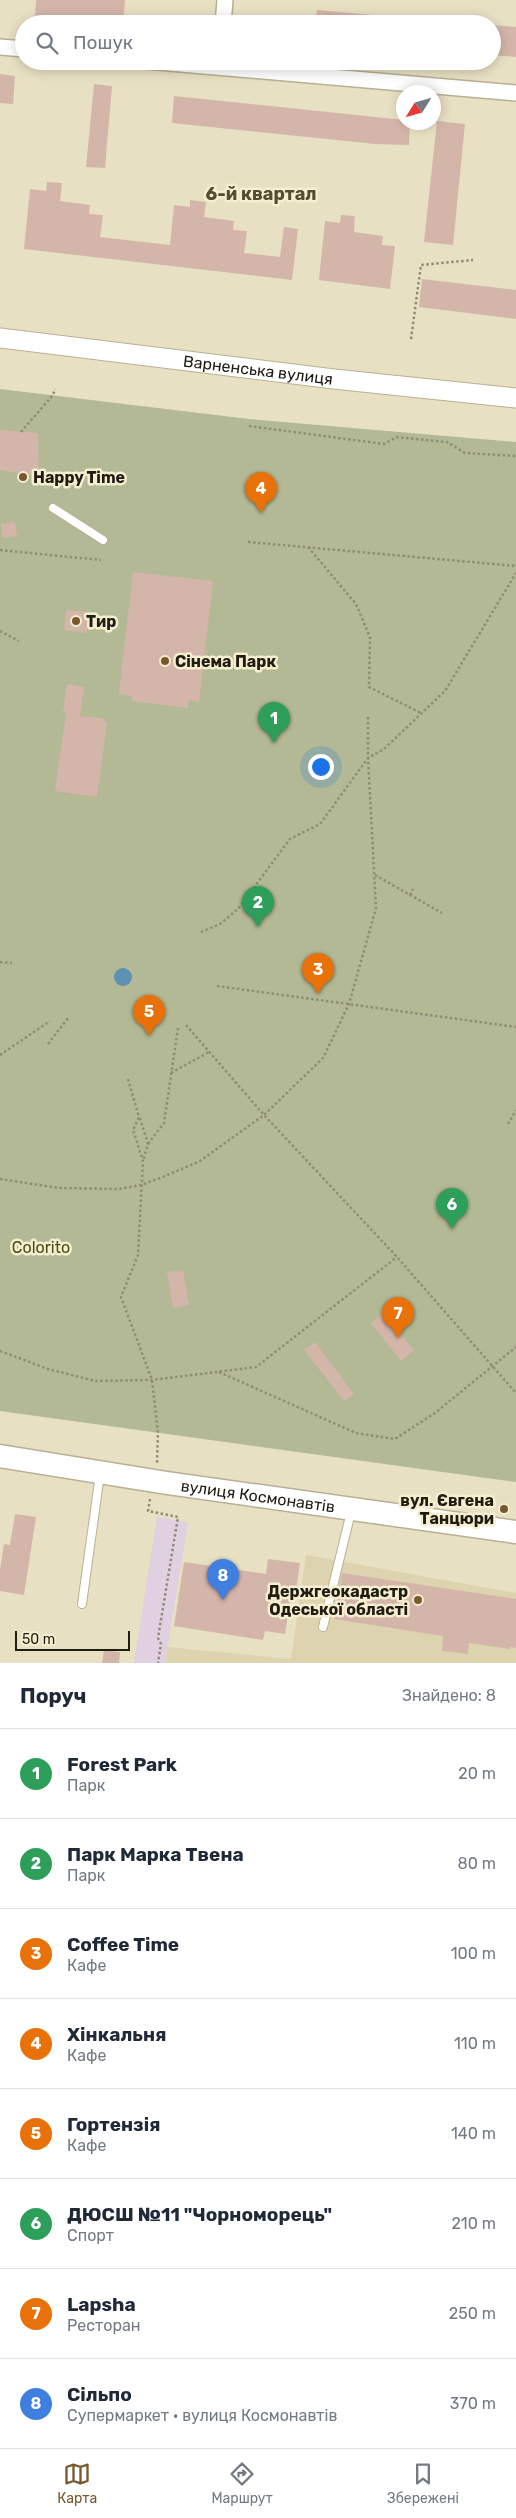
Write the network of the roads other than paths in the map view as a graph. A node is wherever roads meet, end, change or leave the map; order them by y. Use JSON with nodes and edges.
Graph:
{"nodes":[{"id":1,"x":225,"y":0,"type":"edge"},
{"id":2,"x":224,"y":15,"type":"edge"},
{"id":3,"x":0,"y":47,"type":"edge"},
{"id":4,"x":15,"y":48,"type":"edge"},
{"id":5,"x":272,"y":70,"type":"edge"},
{"id":6,"x":516,"y":93,"type":"edge"},
{"id":7,"x":0,"y":338,"type":"edge"},
{"id":8,"x":516,"y":398,"type":"edge"},
{"id":9,"x":53,"y":508,"type":"dead end"},
{"id":10,"x":103,"y":540,"type":"dead end"},
{"id":11,"x":0,"y":1456,"type":"edge"},
{"id":12,"x":100,"y":1472,"type":"junction"},
{"id":13,"x":352,"y":1507,"type":"junction"},
{"id":14,"x":516,"y":1532,"type":"edge"},
{"id":15,"x":82,"y":1604,"type":"dead end"},
{"id":16,"x":323,"y":1627,"type":"dead end"}],
"edges":[{"from":1,"to":2,"type":"street"},
{"from":3,"to":4,"type":"street"},
{"from":5,"to":6,"type":"street"},
{"from":7,"to":8,"type":"street","name":"Варненська вулиця"},
{"from":9,"to":10,"type":"lane"},
{"from":11,"to":12,"type":"main road","name":"вулиця Космонавтів"},
{"from":12,"to":13,"type":"main road","name":"вулиця Космонавтів"},
{"from":12,"to":15,"type":"lane"},
{"from":13,"to":14,"type":"main road","name":"вулиця Космонавтів"},
{"from":13,"to":16,"type":"lane"}]}
